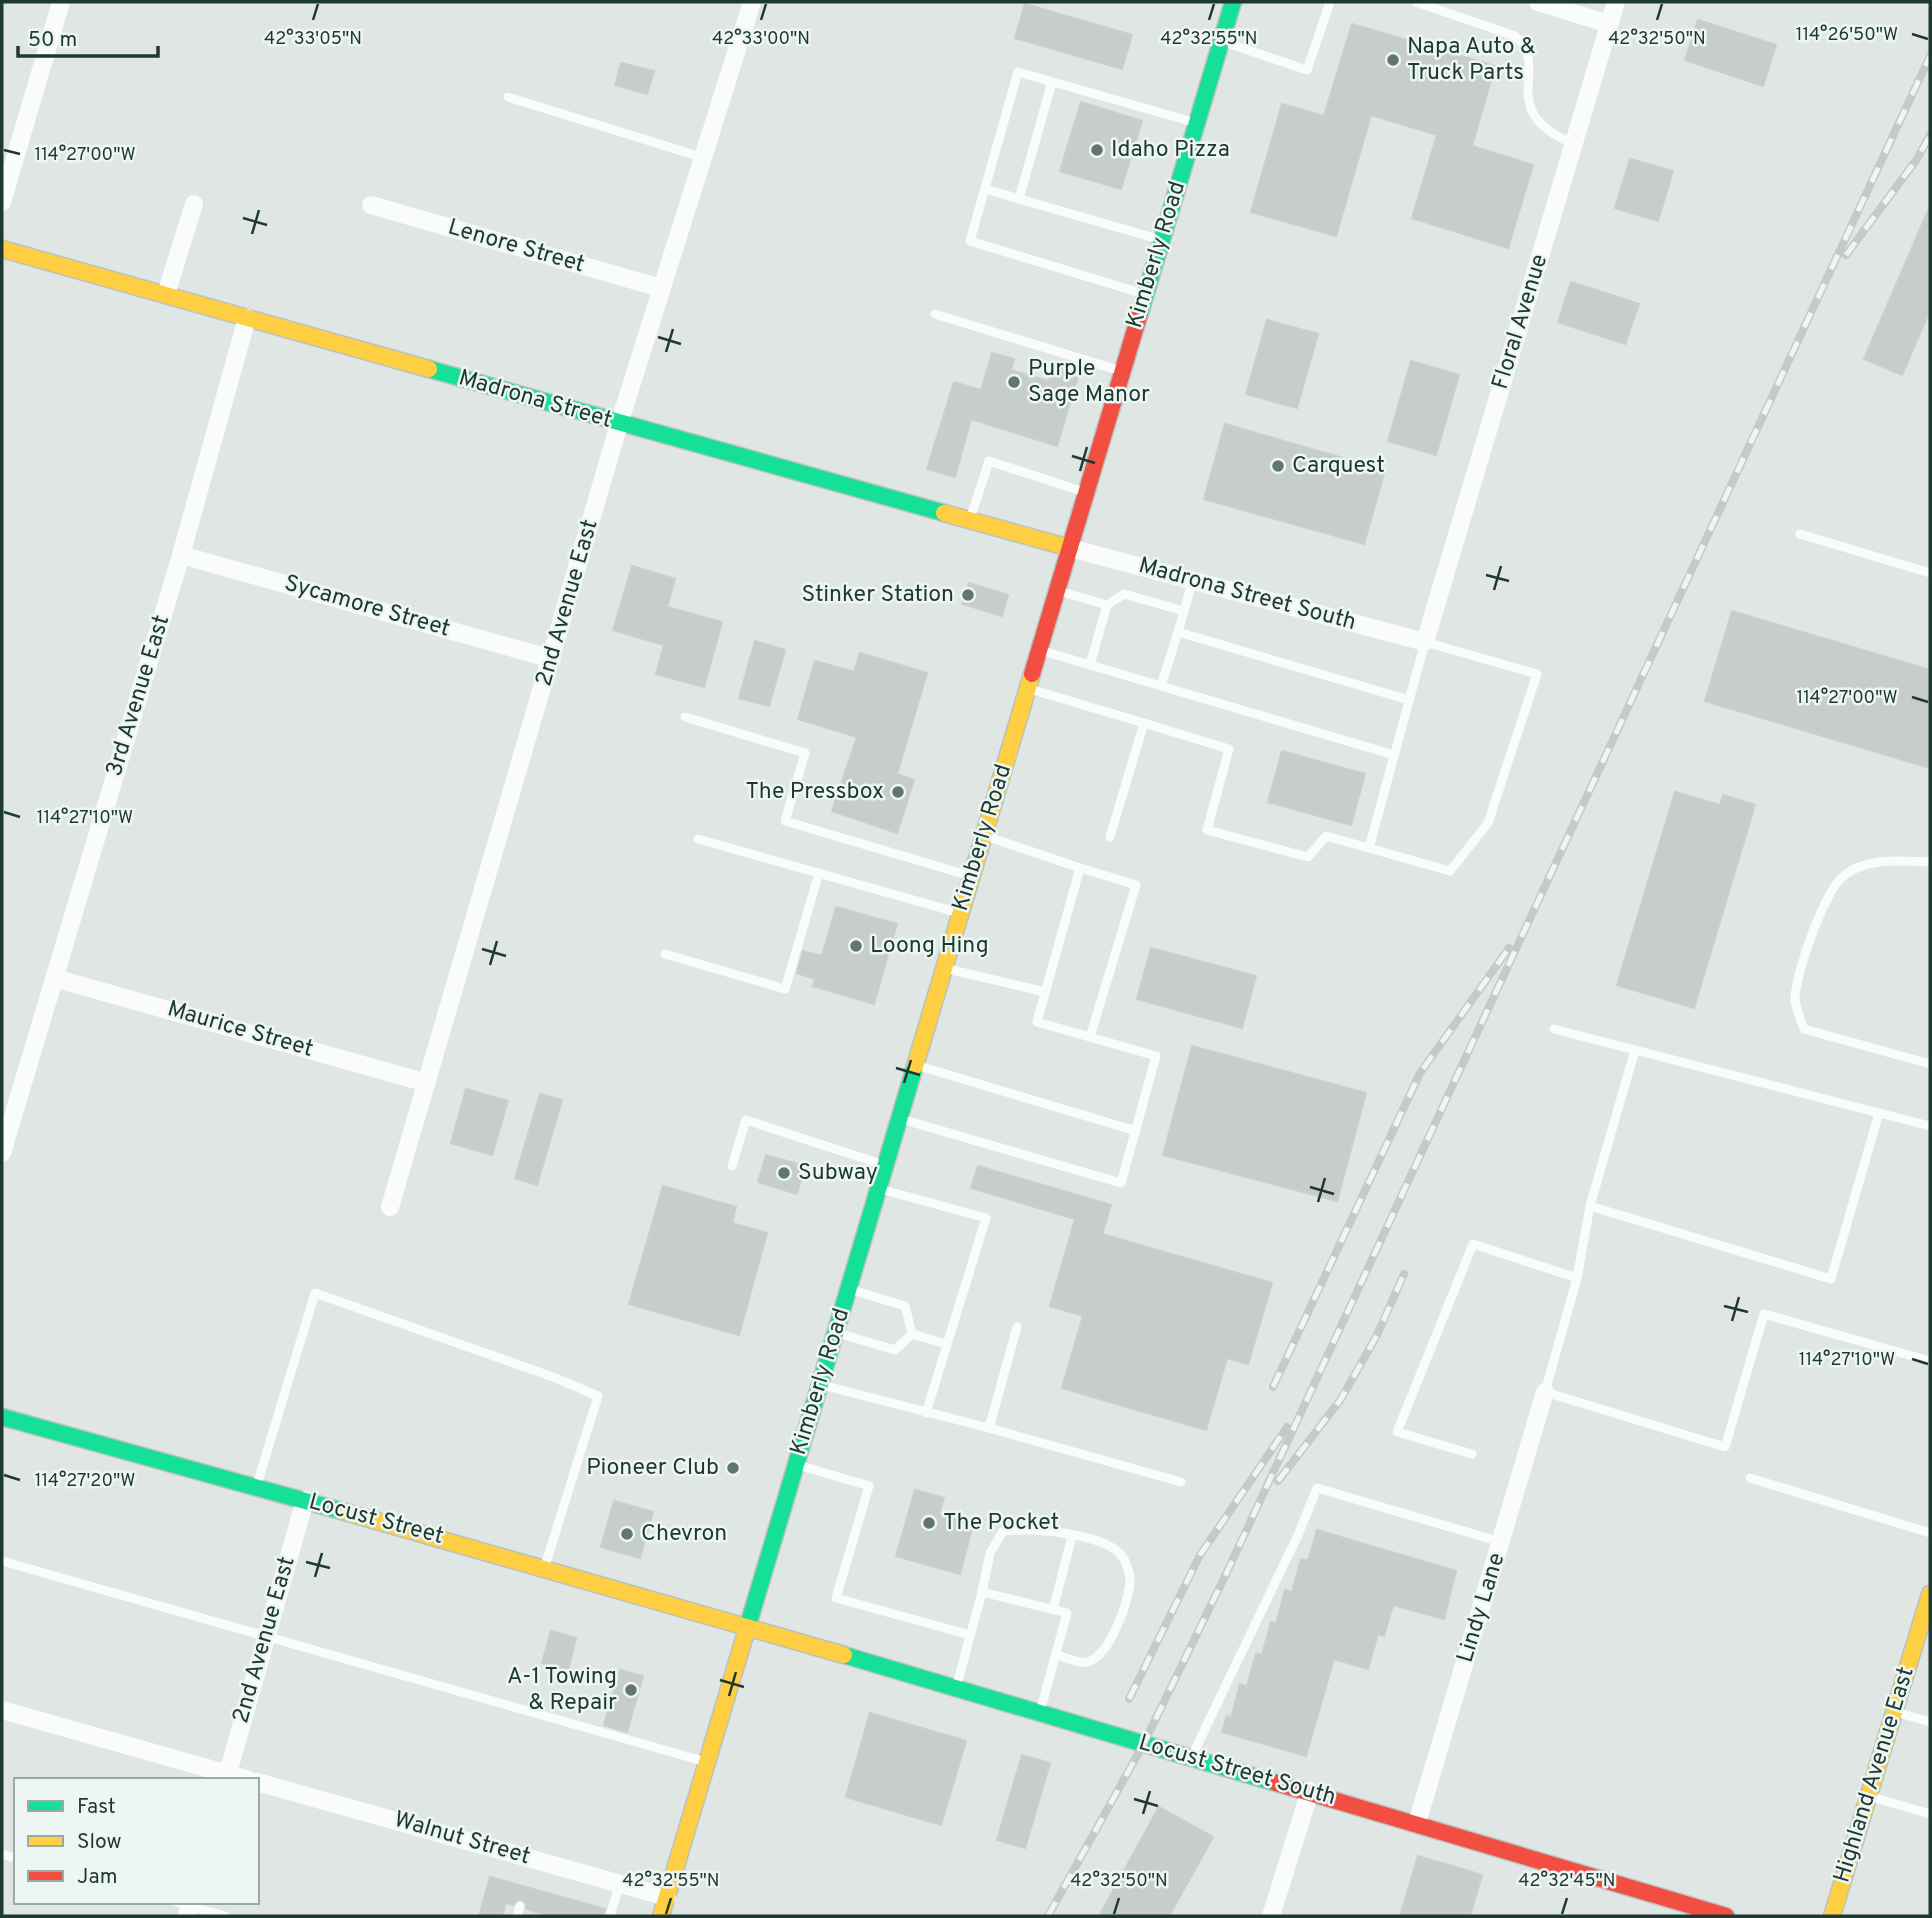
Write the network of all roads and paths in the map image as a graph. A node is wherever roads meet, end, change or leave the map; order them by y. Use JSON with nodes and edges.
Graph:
{"nodes":[{"id":1,"x":61,"y":2,"type":"edge"},
{"id":2,"x":752,"y":2,"type":"edge"},
{"id":3,"x":1233,"y":2,"type":"edge"},
{"id":4,"x":1330,"y":2,"type":"edge"},
{"id":5,"x":1416,"y":2,"type":"edge"},
{"id":6,"x":1538,"y":2,"type":"edge"},
{"id":7,"x":1616,"y":2,"type":"edge"},
{"id":8,"x":1609,"y":24,"type":"junction"},
{"id":9,"x":1221,"y":41,"type":"junction"},
{"id":10,"x":1052,"y":82,"type":"junction"},
{"id":11,"x":509,"y":97,"type":"dead end"},
{"id":12,"x":1197,"y":123,"type":"junction"},
{"id":13,"x":1574,"y":144,"type":"junction"},
{"id":14,"x":701,"y":157,"type":"junction"},
{"id":15,"x":985,"y":189,"type":"junction"},
{"id":16,"x":1019,"y":199,"type":"junction"},
{"id":17,"x":2,"y":202,"type":"edge"},
{"id":18,"x":194,"y":204,"type":"dead end"},
{"id":19,"x":371,"y":205,"type":"dead end"},
{"id":20,"x":1162,"y":240,"type":"junction"},
{"id":21,"x":2,"y":248,"type":"edge"},
{"id":22,"x":661,"y":288,"type":"junction"},
{"id":23,"x":166,"y":294,"type":"junction"},
{"id":24,"x":1146,"y":294,"type":"junction"},
{"id":25,"x":935,"y":314,"type":"dead end"},
{"id":26,"x":247,"y":318,"type":"junction"},
{"id":27,"x":1122,"y":372,"type":"junction"},
{"id":28,"x":620,"y":424,"type":"junction"},
{"id":29,"x":1086,"y":492,"type":"junction"},
{"id":30,"x":970,"y":521,"type":"junction"},
{"id":31,"x":1800,"y":534,"type":"dead end"},
{"id":32,"x":1070,"y":548,"type":"junction"},
{"id":33,"x":181,"y":555,"type":"junction"},
{"id":34,"x":1930,"y":573,"type":"edge"},
{"id":35,"x":1193,"y":580,"type":"junction"},
{"id":36,"x":1057,"y":591,"type":"junction"},
{"id":37,"x":1107,"y":605,"type":"junction"},
{"id":38,"x":1184,"y":611,"type":"junction"},
{"id":39,"x":1178,"y":632,"type":"junction"},
{"id":40,"x":1425,"y":642,"type":"junction"},
{"id":41,"x":1039,"y":650,"type":"junction"},
{"id":42,"x":552,"y":659,"type":"junction"},
{"id":43,"x":1090,"y":665,"type":"junction"},
{"id":44,"x":1161,"y":686,"type":"junction"},
{"id":45,"x":1028,"y":688,"type":"junction"},
{"id":46,"x":1409,"y":699,"type":"junction"},
{"id":47,"x":685,"y":718,"type":"dead end"},
{"id":48,"x":1144,"y":723,"type":"junction"},
{"id":49,"x":1394,"y":755,"type":"junction"},
{"id":50,"x":984,"y":836,"type":"junction"},
{"id":51,"x":1111,"y":837,"type":"dead end"},
{"id":52,"x":698,"y":839,"type":"dead end"},
{"id":53,"x":1369,"y":848,"type":"junction"},
{"id":54,"x":1930,"y":862,"type":"edge"},
{"id":55,"x":1080,"y":868,"type":"junction"},
{"id":56,"x":818,"y":873,"type":"junction"},
{"id":57,"x":972,"y":876,"type":"junction"},
{"id":58,"x":961,"y":914,"type":"junction"},
{"id":59,"x":665,"y":954,"type":"dead end"},
{"id":60,"x":945,"y":968,"type":"junction"},
{"id":61,"x":54,"y":978,"type":"junction"},
{"id":62,"x":1045,"y":992,"type":"junction"},
{"id":63,"x":1553,"y":1029,"type":"dead end"},
{"id":64,"x":1090,"y":1037,"type":"junction"},
{"id":65,"x":1635,"y":1050,"type":"junction"},
{"id":66,"x":916,"y":1065,"type":"junction"},
{"id":67,"x":1930,"y":1065,"type":"edge"},
{"id":68,"x":427,"y":1083,"type":"junction"},
{"id":69,"x":1879,"y":1113,"type":"junction"},
{"id":70,"x":900,"y":1119,"type":"junction"},
{"id":71,"x":1930,"y":1126,"type":"edge"},
{"id":72,"x":1136,"y":1131,"type":"junction"},
{"id":73,"x":2,"y":1153,"type":"edge"},
{"id":74,"x":886,"y":1165,"type":"junction"},
{"id":75,"x":732,"y":1166,"type":"dead end"},
{"id":76,"x":879,"y":1189,"type":"junction"},
{"id":77,"x":1590,"y":1206,"type":"junction"},
{"id":78,"x":390,"y":1207,"type":"dead end"},
{"id":79,"x":1577,"y":1278,"type":"junction"},
{"id":80,"x":849,"y":1289,"type":"junction"},
{"id":81,"x":1017,"y":1327,"type":"dead end"},
{"id":82,"x":836,"y":1332,"type":"junction"},
{"id":83,"x":912,"y":1334,"type":"junction"},
{"id":84,"x":946,"y":1344,"type":"junction"},
{"id":85,"x":1930,"y":1361,"type":"edge"},
{"id":86,"x":820,"y":1385,"type":"junction"},
{"id":87,"x":1545,"y":1392,"type":"junction"},
{"id":88,"x":926,"y":1413,"type":"junction"},
{"id":89,"x":2,"y":1418,"type":"edge"},
{"id":90,"x":989,"y":1428,"type":"junction"},
{"id":91,"x":1472,"y":1454,"type":"dead end"},
{"id":92,"x":796,"y":1465,"type":"junction"},
{"id":93,"x":1750,"y":1478,"type":"dead end"},
{"id":94,"x":1181,"y":1482,"type":"dead end"},
{"id":95,"x":257,"y":1487,"type":"junction"},
{"id":96,"x":305,"y":1500,"type":"junction"},
{"id":97,"x":1930,"y":1533,"type":"edge"},
{"id":98,"x":1072,"y":1536,"type":"junction"},
{"id":99,"x":1501,"y":1542,"type":"junction"},
{"id":100,"x":2,"y":1561,"type":"edge"},
{"id":101,"x":545,"y":1567,"type":"junction"},
{"id":102,"x":982,"y":1592,"type":"junction"},
{"id":103,"x":1930,"y":1594,"type":"edge"},
{"id":104,"x":1053,"y":1610,"type":"junction"},
{"id":105,"x":747,"y":1629,"type":"junction"},
{"id":106,"x":970,"y":1635,"type":"junction"},
{"id":107,"x":265,"y":1636,"type":"junction"},
{"id":108,"x":1056,"y":1655,"type":"junction"},
{"id":109,"x":956,"y":1690,"type":"junction"},
{"id":110,"x":2,"y":1710,"type":"edge"},
{"id":111,"x":1894,"y":1712,"type":"junction"},
{"id":112,"x":1040,"y":1714,"type":"junction"},
{"id":113,"x":1930,"y":1722,"type":"edge"},
{"id":114,"x":1191,"y":1758,"type":"junction"},
{"id":115,"x":707,"y":1762,"type":"junction"},
{"id":116,"x":227,"y":1777,"type":"edge"},
{"id":117,"x":259,"y":1783,"type":"edge"},
{"id":118,"x":1310,"y":1791,"type":"junction"},
{"id":119,"x":1868,"y":1796,"type":"junction"},
{"id":120,"x":1930,"y":1814,"type":"edge"},
{"id":121,"x":1417,"y":1824,"type":"junction"},
{"id":122,"x":620,"y":1884,"type":"junction"},
{"id":123,"x":667,"y":1896,"type":"junction"},
{"id":124,"x":520,"y":1906,"type":"dead end"},
{"id":125,"x":186,"y":1907,"type":"edge"},
{"id":126,"x":225,"y":1916,"type":"edge"},
{"id":127,"x":517,"y":1916,"type":"edge"},
{"id":128,"x":610,"y":1916,"type":"edge"},
{"id":129,"x":661,"y":1916,"type":"edge"},
{"id":130,"x":1271,"y":1916,"type":"edge"},
{"id":131,"x":1726,"y":1916,"type":"edge"},
{"id":132,"x":1832,"y":1916,"type":"edge"}],
"edges":[{"from":1,"to":17,"type":"street"},
{"from":2,"to":14,"type":"street","name":"2nd Avenue East"},
{"from":3,"to":9,"type":"street","name":"Kimberly Road"},
{"from":4,"to":9,"type":"lane"},
{"from":5,"to":13,"type":"lane"},
{"from":6,"to":8,"type":"street"},
{"from":7,"to":8,"type":"street","name":"Floral Avenue"},
{"from":8,"to":13,"type":"street","name":"Floral Avenue"},
{"from":9,"to":12,"type":"street","name":"Kimberly Road"},
{"from":10,"to":12,"type":"lane"},
{"from":10,"to":15,"type":"lane"},
{"from":10,"to":16,"type":"lane"},
{"from":11,"to":14,"type":"lane"},
{"from":12,"to":20,"type":"street","name":"Kimberly Road"},
{"from":13,"to":40,"type":"street","name":"Floral Avenue"},
{"from":14,"to":22,"type":"street","name":"2nd Avenue East"},
{"from":15,"to":16,"type":"lane"},
{"from":15,"to":24,"type":"lane"},
{"from":16,"to":20,"type":"lane"},
{"from":18,"to":23,"type":"street"},
{"from":19,"to":22,"type":"street","name":"Lenore Street"},
{"from":20,"to":24,"type":"street","name":"Kimberly Road"},
{"from":21,"to":23,"type":"street","name":"Madrona Street"},
{"from":22,"to":28,"type":"street","name":"2nd Avenue East"},
{"from":23,"to":26,"type":"street","name":"Madrona Street"},
{"from":24,"to":27,"type":"street","name":"Kimberly Road"},
{"from":25,"to":27,"type":"lane"},
{"from":26,"to":28,"type":"street","name":"Madrona Street"},
{"from":26,"to":33,"type":"street","name":"3rd Avenue East"},
{"from":27,"to":29,"type":"street","name":"Kimberly Road"},
{"from":28,"to":30,"type":"street","name":"Madrona Street"},
{"from":28,"to":42,"type":"street","name":"2nd Avenue East"},
{"from":29,"to":30,"type":"lane"},
{"from":29,"to":32,"type":"street","name":"Kimberly Road"},
{"from":30,"to":32,"type":"street","name":"Madrona Street"},
{"from":31,"to":34,"type":"lane"},
{"from":32,"to":35,"type":"street","name":"Madrona Street South"},
{"from":32,"to":36,"type":"street","name":"Kimberly Road"},
{"from":33,"to":42,"type":"street","name":"Sycamore Street"},
{"from":33,"to":61,"type":"street","name":"3rd Avenue East"},
{"from":35,"to":38,"type":"lane"},
{"from":35,"to":40,"type":"street","name":"Madrona Street South"},
{"from":36,"to":37,"type":"lane"},
{"from":36,"to":41,"type":"street","name":"Kimberly Road"},
{"from":37,"to":38,"type":"lane"},
{"from":37,"to":43,"type":"lane"},
{"from":38,"to":39,"type":"lane"},
{"from":39,"to":44,"type":"lane"},
{"from":39,"to":46,"type":"lane"},
{"from":40,"to":46,"type":"lane"},
{"from":40,"to":53,"type":"lane"},
{"from":41,"to":43,"type":"lane"},
{"from":41,"to":45,"type":"street","name":"Kimberly Road"},
{"from":42,"to":68,"type":"street","name":"2nd Avenue East"},
{"from":43,"to":44,"type":"lane"},
{"from":44,"to":49,"type":"lane"},
{"from":45,"to":48,"type":"lane"},
{"from":45,"to":50,"type":"street","name":"Kimberly Road"},
{"from":46,"to":49,"type":"lane"},
{"from":47,"to":57,"type":"lane"},
{"from":48,"to":51,"type":"lane"},
{"from":48,"to":53,"type":"lane"},
{"from":49,"to":53,"type":"lane"},
{"from":50,"to":55,"type":"lane"},
{"from":50,"to":57,"type":"street","name":"Kimberly Road"},
{"from":52,"to":56,"type":"lane"},
{"from":54,"to":67,"type":"lane"},
{"from":55,"to":62,"type":"lane"},
{"from":55,"to":64,"type":"lane"},
{"from":56,"to":58,"type":"lane"},
{"from":56,"to":59,"type":"lane"},
{"from":57,"to":58,"type":"street","name":"Kimberly Road"},
{"from":58,"to":60,"type":"street","name":"Kimberly Road"},
{"from":60,"to":62,"type":"lane"},
{"from":60,"to":66,"type":"street","name":"Kimberly Road"},
{"from":61,"to":68,"type":"street","name":"Maurice Street"},
{"from":61,"to":73,"type":"street","name":"3rd Avenue East"},
{"from":62,"to":64,"type":"lane"},
{"from":63,"to":65,"type":"lane"},
{"from":64,"to":72,"type":"lane"},
{"from":65,"to":69,"type":"lane"},
{"from":65,"to":77,"type":"lane"},
{"from":66,"to":70,"type":"street","name":"Kimberly Road"},
{"from":66,"to":72,"type":"lane"},
{"from":68,"to":78,"type":"street","name":"2nd Avenue East"},
{"from":69,"to":71,"type":"lane"},
{"from":69,"to":77,"type":"lane"},
{"from":70,"to":72,"type":"lane"},
{"from":70,"to":74,"type":"street","name":"Kimberly Road"},
{"from":74,"to":75,"type":"lane"},
{"from":74,"to":76,"type":"street","name":"Kimberly Road"},
{"from":76,"to":80,"type":"street","name":"Kimberly Road"},
{"from":76,"to":84,"type":"lane"},
{"from":77,"to":79,"type":"lane"},
{"from":79,"to":87,"type":"lane"},
{"from":79,"to":91,"type":"lane"},
{"from":80,"to":82,"type":"street","name":"Kimberly Road"},
{"from":80,"to":83,"type":"lane"},
{"from":81,"to":90,"type":"lane"},
{"from":82,"to":83,"type":"lane"},
{"from":82,"to":86,"type":"street","name":"Kimberly Road"},
{"from":83,"to":84,"type":"lane"},
{"from":84,"to":88,"type":"lane"},
{"from":85,"to":87,"type":"lane"},
{"from":86,"to":88,"type":"lane"},
{"from":86,"to":92,"type":"street","name":"Kimberly Road"},
{"from":87,"to":99,"type":"street","name":"Lindy Lane"},
{"from":88,"to":90,"type":"lane"},
{"from":89,"to":95,"type":"street","name":"Locust Street"},
{"from":90,"to":94,"type":"lane"},
{"from":92,"to":105,"type":"street","name":"Kimberly Road"},
{"from":92,"to":106,"type":"lane"},
{"from":93,"to":97,"type":"lane"},
{"from":95,"to":96,"type":"street","name":"Locust Street"},
{"from":95,"to":101,"type":"lane"},
{"from":96,"to":101,"type":"street","name":"Locust Street"},
{"from":96,"to":107,"type":"street","name":"2nd Avenue East"},
{"from":98,"to":102,"type":"lane"},
{"from":98,"to":104,"type":"lane"},
{"from":98,"to":108,"type":"lane"},
{"from":99,"to":114,"type":"lane"},
{"from":99,"to":121,"type":"street","name":"Lindy Lane"},
{"from":100,"to":107,"type":"lane"},
{"from":101,"to":105,"type":"street","name":"Locust Street"},
{"from":102,"to":104,"type":"lane"},
{"from":102,"to":106,"type":"lane"},
{"from":103,"to":111,"type":"street","name":"Highland Avenue East"},
{"from":104,"to":108,"type":"lane"},
{"from":105,"to":109,"type":"street","name":"Locust Street South"},
{"from":105,"to":115,"type":"street","name":"Kimberly Road"},
{"from":106,"to":109,"type":"lane"},
{"from":107,"to":115,"type":"lane"},
{"from":107,"to":116,"type":"street","name":"2nd Avenue East"},
{"from":108,"to":112,"type":"lane"},
{"from":109,"to":112,"type":"street","name":"Locust Street South"},
{"from":110,"to":116,"type":"street"},
{"from":111,"to":113,"type":"lane"},
{"from":111,"to":119,"type":"street","name":"Highland Avenue East"},
{"from":112,"to":114,"type":"street","name":"Locust Street South"},
{"from":114,"to":118,"type":"street","name":"Locust Street South"},
{"from":115,"to":123,"type":"street","name":"Kimberly Road"},
{"from":117,"to":122,"type":"street","name":"Walnut Street"},
{"from":118,"to":121,"type":"street","name":"Locust Street South"},
{"from":118,"to":130,"type":"street"},
{"from":119,"to":120,"type":"lane"},
{"from":119,"to":132,"type":"street","name":"Highland Avenue East"},
{"from":121,"to":131,"type":"street","name":"Locust Street South"},
{"from":122,"to":123,"type":"street","name":"Walnut Street"},
{"from":122,"to":128,"type":"lane"},
{"from":123,"to":129,"type":"street","name":"Kimberly Road"},
{"from":124,"to":127,"type":"lane"},
{"from":125,"to":126,"type":"lane"}]}
